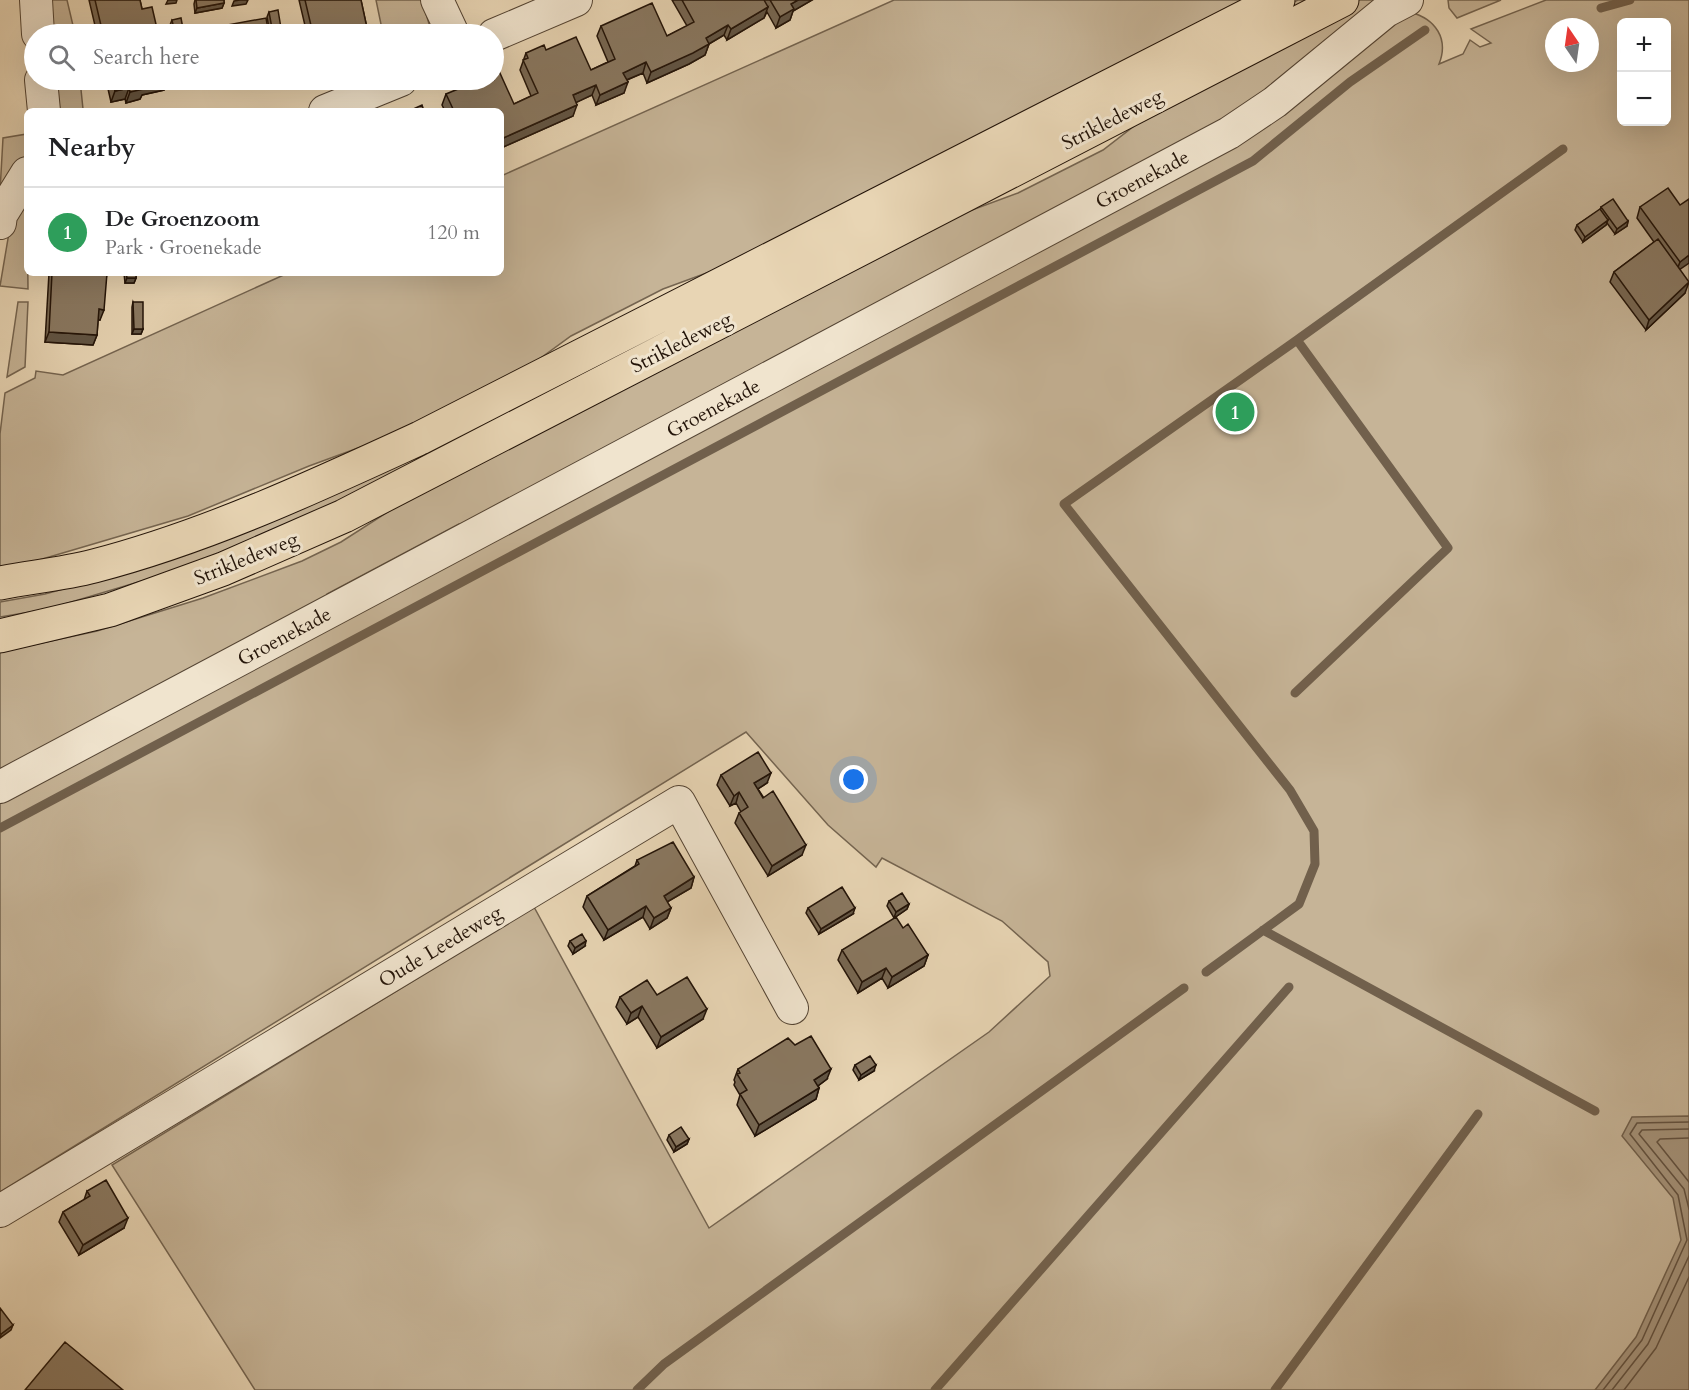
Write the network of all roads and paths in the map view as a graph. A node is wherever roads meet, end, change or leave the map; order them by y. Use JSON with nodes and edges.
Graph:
{"nodes":[{"id":1,"x":36,"y":0,"type":"edge"},
{"id":2,"x":437,"y":0,"type":"edge"},
{"id":3,"x":576,"y":0,"type":"edge"},
{"id":4,"x":1278,"y":0,"type":"edge"},
{"id":5,"x":1342,"y":0,"type":"edge"},
{"id":6,"x":1407,"y":0,"type":"edge"},
{"id":7,"x":37,"y":24,"type":"edge"},
{"id":8,"x":448,"y":24,"type":"edge"},
{"id":9,"x":504,"y":31,"type":"edge"},
{"id":10,"x":42,"y":90,"type":"edge"},
{"id":11,"x":376,"y":90,"type":"edge"},
{"id":12,"x":44,"y":108,"type":"edge"},
{"id":13,"x":331,"y":108,"type":"edge"},
{"id":14,"x":24,"y":178,"type":"edge"},
{"id":15,"x":0,"y":223,"type":"edge"},
{"id":16,"x":0,"y":583,"type":"edge"},
{"id":17,"x":0,"y":636,"type":"edge"},
{"id":18,"x":0,"y":787,"type":"edge"},
{"id":19,"x":792,"y":1008,"type":"dead end"},
{"id":20,"x":0,"y":1211,"type":"edge"}],
"edges":[{"from":1,"to":7,"type":"street"},
{"from":2,"to":8,"type":"street"},
{"from":3,"to":9,"type":"street"},
{"from":4,"to":16,"type":"main road","name":"Strikledeweg"},
{"from":5,"to":17,"type":"main road","name":"Strikledeweg"},
{"from":6,"to":18,"type":"street","name":"Groenekade"},
{"from":10,"to":12,"type":"street"},
{"from":11,"to":13,"type":"street"},
{"from":14,"to":15,"type":"street"},
{"from":19,"to":20,"type":"street","name":"Oude Leedeweg"}]}
